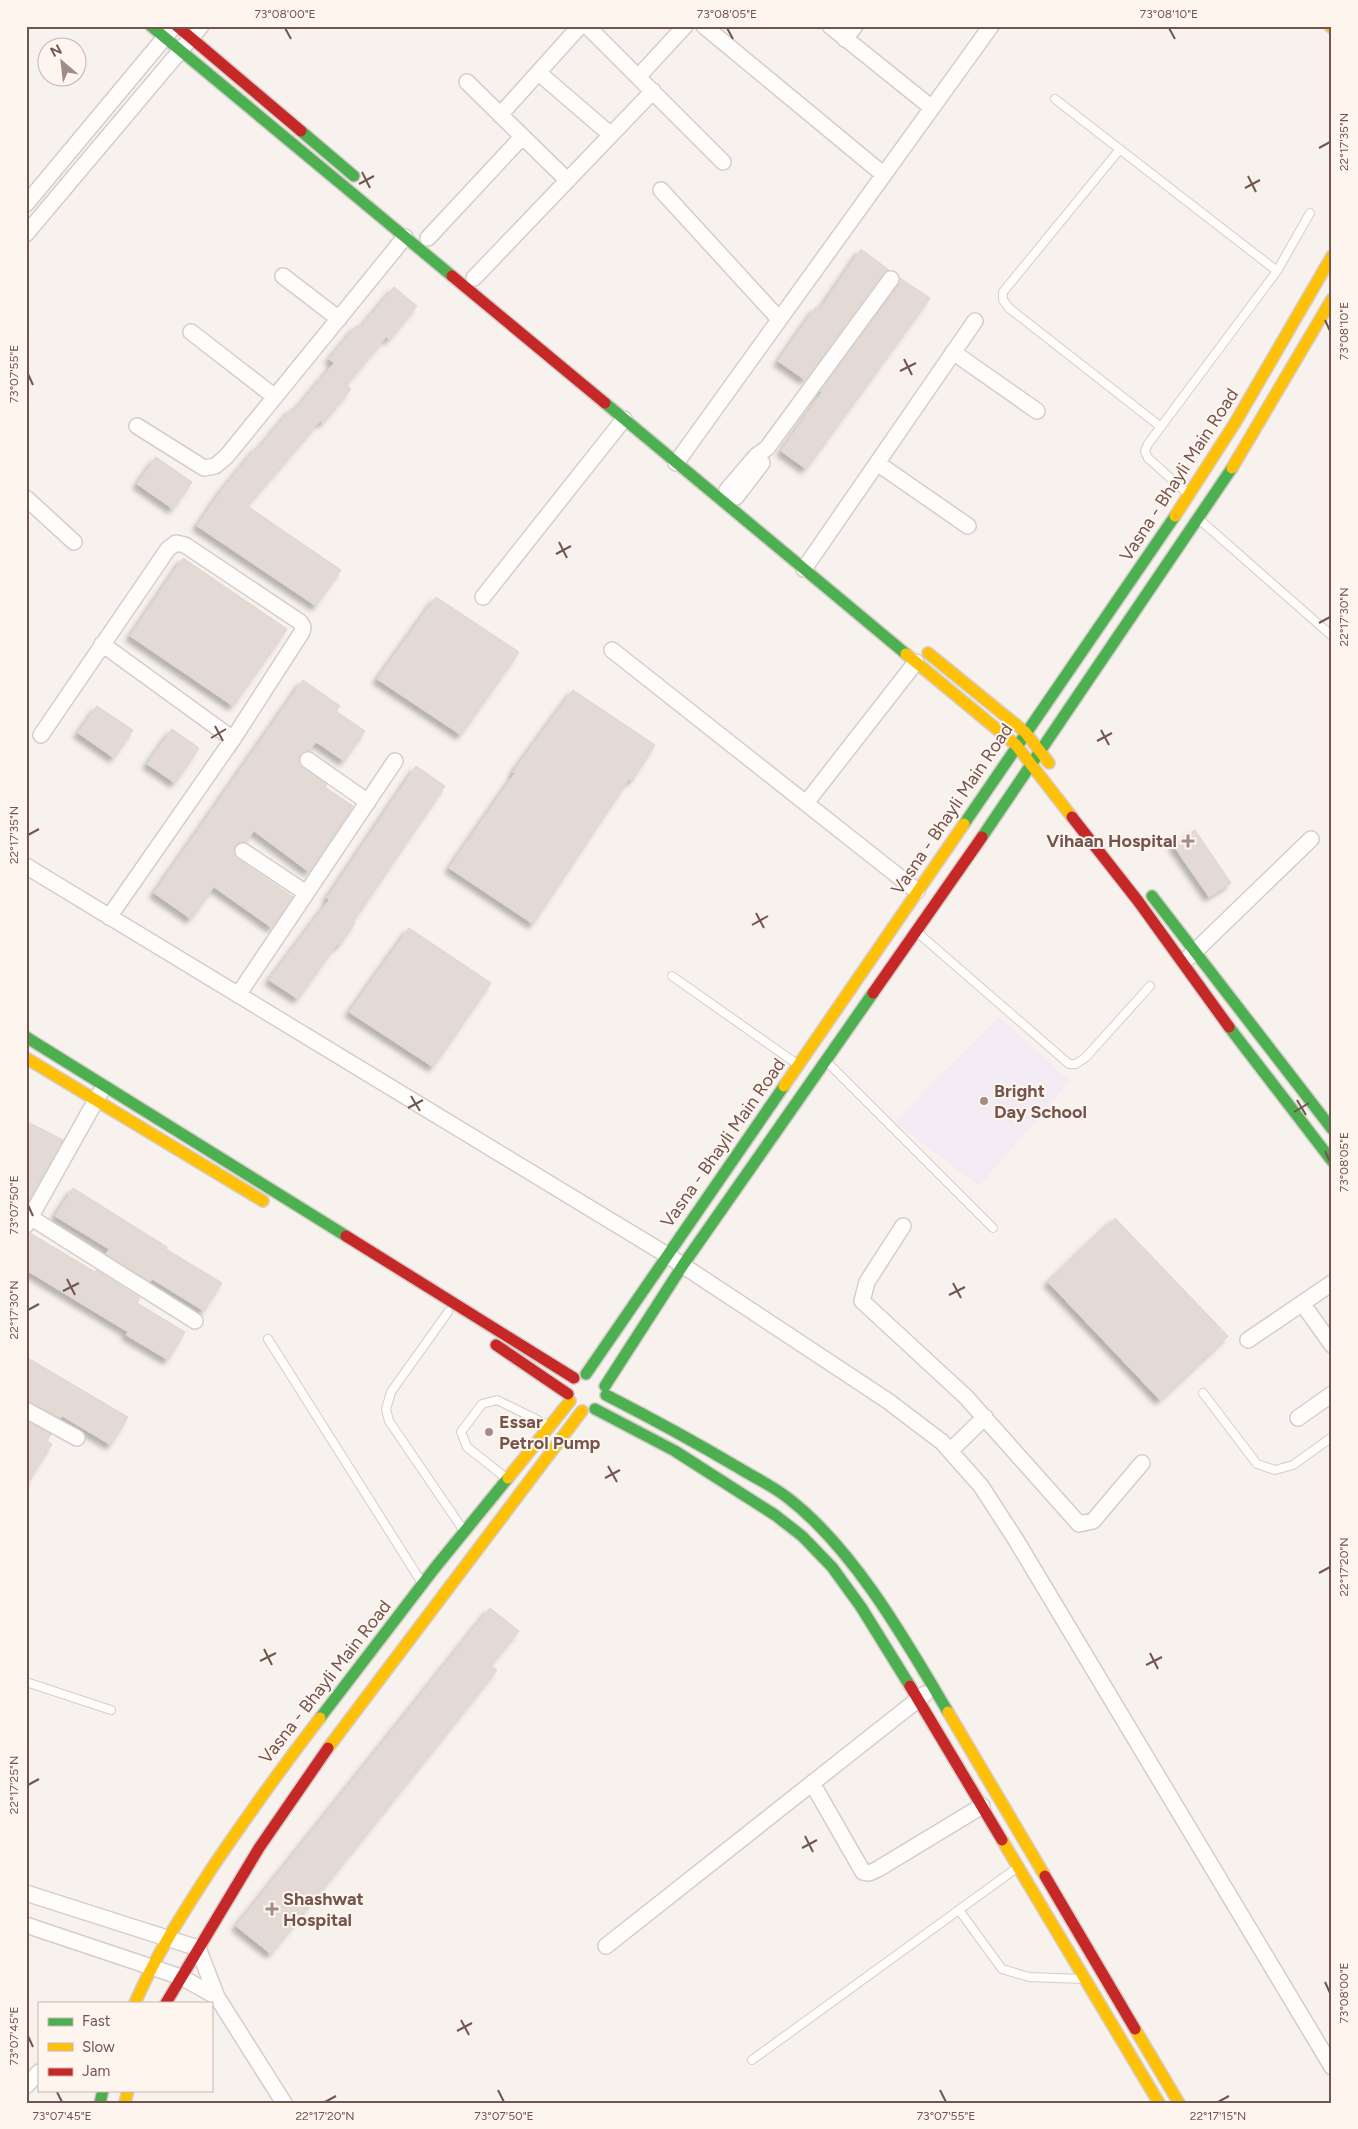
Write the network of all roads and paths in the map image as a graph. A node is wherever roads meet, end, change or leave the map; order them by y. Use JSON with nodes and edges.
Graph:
{"nodes":[{"id":1,"x":151,"y":26,"type":"edge"},
{"id":2,"x":201,"y":26,"type":"edge"},
{"id":3,"x":580,"y":26,"type":"edge"},
{"id":4,"x":587,"y":26,"type":"edge"},
{"id":5,"x":685,"y":26,"type":"edge"},
{"id":6,"x":704,"y":26,"type":"edge"},
{"id":7,"x":830,"y":26,"type":"edge"},
{"id":8,"x":856,"y":26,"type":"edge"},
{"id":9,"x":991,"y":26,"type":"edge"},
{"id":10,"x":172,"y":30,"type":"edge"},
{"id":11,"x":190,"y":37,"type":"junction"},
{"id":12,"x":845,"y":39,"type":"junction"},
{"id":13,"x":179,"y":50,"type":"junction"},
{"id":14,"x":538,"y":72,"type":"junction"},
{"id":15,"x":638,"y":76,"type":"junction"},
{"id":16,"x":467,"y":82,"type":"dead end"},
{"id":17,"x":653,"y":92,"type":"junction"},
{"id":18,"x":1055,"y":99,"type":"dead end"},
{"id":19,"x":932,"y":108,"type":"junction"},
{"id":20,"x":500,"y":115,"type":"junction"},
{"id":21,"x":611,"y":135,"type":"junction"},
{"id":22,"x":522,"y":136,"type":"junction"},
{"id":23,"x":1120,"y":150,"type":"junction"},
{"id":24,"x":723,"y":162,"type":"dead end"},
{"id":25,"x":884,"y":174,"type":"junction"},
{"id":26,"x":567,"y":180,"type":"junction"},
{"id":27,"x":361,"y":182,"type":"dead end"},
{"id":28,"x":661,"y":190,"type":"dead end"},
{"id":29,"x":26,"y":204,"type":"edge"},
{"id":30,"x":1310,"y":213,"type":"dead end"},
{"id":31,"x":26,"y":234,"type":"edge"},
{"id":32,"x":405,"y":237,"type":"junction"},
{"id":33,"x":428,"y":238,"type":"dead end"},
{"id":34,"x":1332,"y":256,"type":"edge"},
{"id":35,"x":1277,"y":271,"type":"junction"},
{"id":36,"x":283,"y":276,"type":"dead end"},
{"id":37,"x":474,"y":278,"type":"dead end"},
{"id":38,"x":891,"y":279,"type":"dead end"},
{"id":39,"x":1331,"y":302,"type":"edge"},
{"id":40,"x":338,"y":319,"type":"junction"},
{"id":41,"x":779,"y":319,"type":"junction"},
{"id":42,"x":975,"y":321,"type":"dead end"},
{"id":43,"x":191,"y":332,"type":"dead end"},
{"id":44,"x":954,"y":352,"type":"junction"},
{"id":45,"x":578,"y":365,"type":"dead end"},
{"id":46,"x":275,"y":397,"type":"junction"},
{"id":47,"x":1036,"y":411,"type":"dead end"},
{"id":48,"x":624,"y":419,"type":"junction"},
{"id":49,"x":137,"y":426,"type":"dead end"},
{"id":50,"x":1162,"y":426,"type":"junction"},
{"id":51,"x":679,"y":458,"type":"junction"},
{"id":52,"x":877,"y":463,"type":"junction"},
{"id":53,"x":1189,"y":494,"type":"junction"},
{"id":54,"x":735,"y":496,"type":"joint"},
{"id":55,"x":26,"y":498,"type":"edge"},
{"id":56,"x":1199,"y":519,"type":"junction"},
{"id":57,"x":968,"y":526,"type":"dead end"},
{"id":58,"x":74,"y":542,"type":"dead end"},
{"id":59,"x":810,"y":561,"type":"junction"},
{"id":60,"x":484,"y":597,"type":"dead end"},
{"id":61,"x":1332,"y":636,"type":"edge"},
{"id":62,"x":102,"y":644,"type":"junction"},
{"id":63,"x":918,"y":645,"type":"dead end"},
{"id":64,"x":612,"y":650,"type":"dead end"},
{"id":65,"x":916,"y":662,"type":"junction"},
{"id":66,"x":1025,"y":732,"type":"junction"},
{"id":67,"x":41,"y":735,"type":"dead end"},
{"id":68,"x":234,"y":739,"type":"junction"},
{"id":69,"x":1016,"y":746,"type":"junction"},
{"id":70,"x":1040,"y":752,"type":"junction"},
{"id":71,"x":308,"y":760,"type":"dead end"},
{"id":72,"x":395,"y":761,"type":"dead end"},
{"id":73,"x":1032,"y":764,"type":"junction"},
{"id":74,"x":1058,"y":775,"type":"dead end"},
{"id":75,"x":368,"y":802,"type":"junction"},
{"id":76,"x":806,"y":804,"type":"junction"},
{"id":77,"x":1311,"y":839,"type":"dead end"},
{"id":78,"x":242,"y":851,"type":"dead end"},
{"id":79,"x":26,"y":866,"type":"edge"},
{"id":80,"x":1147,"y":890,"type":"dead end"},
{"id":81,"x":917,"y":891,"type":"junction"},
{"id":82,"x":306,"y":893,"type":"junction"},
{"id":83,"x":108,"y":917,"type":"junction"},
{"id":84,"x":916,"y":931,"type":"junction"},
{"id":85,"x":1195,"y":952,"type":"junction"},
{"id":86,"x":1182,"y":962,"type":"junction"},
{"id":87,"x":672,"y":976,"type":"dead end"},
{"id":88,"x":1150,"y":986,"type":"dead end"},
{"id":89,"x":238,"y":995,"type":"junction"},
{"id":90,"x":26,"y":1037,"type":"edge"},
{"id":91,"x":26,"y":1058,"type":"edge"},
{"id":92,"x":826,"y":1060,"type":"junction"},
{"id":93,"x":798,"y":1065,"type":"junction"},
{"id":94,"x":104,"y":1086,"type":"junction"},
{"id":95,"x":95,"y":1101,"type":"junction"},
{"id":96,"x":1332,"y":1129,"type":"edge"},
{"id":97,"x":1332,"y":1161,"type":"edge"},
{"id":98,"x":272,"y":1206,"type":"dead end"},
{"id":99,"x":28,"y":1221,"type":"edge"},
{"id":100,"x":903,"y":1226,"type":"dead end"},
{"id":101,"x":993,"y":1228,"type":"dead end"},
{"id":102,"x":667,"y":1255,"type":"junction"},
{"id":103,"x":683,"y":1265,"type":"junction"},
{"id":104,"x":398,"y":1282,"type":"dead end"},
{"id":105,"x":1332,"y":1282,"type":"edge"},
{"id":106,"x":1302,"y":1303,"type":"junction"},
{"id":107,"x":448,"y":1312,"type":"junction"},
{"id":108,"x":195,"y":1321,"type":"dead end"},
{"id":109,"x":464,"y":1323,"type":"dead end"},
{"id":110,"x":268,"y":1339,"type":"dead end"},
{"id":111,"x":488,"y":1339,"type":"dead end"},
{"id":112,"x":1248,"y":1340,"type":"dead end"},
{"id":113,"x":1332,"y":1345,"type":"edge"},
{"id":114,"x":586,"y":1374,"type":"junction"},
{"id":115,"x":574,"y":1378,"type":"junction"},
{"id":116,"x":605,"y":1390,"type":"junction"},
{"id":117,"x":1203,"y":1392,"type":"dead end"},
{"id":118,"x":1332,"y":1394,"type":"edge"},
{"id":119,"x":569,"y":1398,"type":"junction"},
{"id":120,"x":26,"y":1410,"type":"edge"},
{"id":121,"x":595,"y":1410,"type":"junction"},
{"id":122,"x":582,"y":1411,"type":"junction"},
{"id":123,"x":985,"y":1417,"type":"junction"},
{"id":124,"x":1298,"y":1418,"type":"dead end"},
{"id":125,"x":550,"y":1426,"type":"junction"},
{"id":126,"x":1332,"y":1437,"type":"edge"},
{"id":127,"x":77,"y":1438,"type":"dead end"},
{"id":128,"x":950,"y":1451,"type":"junction"},
{"id":129,"x":1142,"y":1463,"type":"dead end"},
{"id":130,"x":507,"y":1479,"type":"junction"},
{"id":131,"x":465,"y":1533,"type":"junction"},
{"id":132,"x":423,"y":1584,"type":"junction"},
{"id":133,"x":26,"y":1682,"type":"edge"},
{"id":134,"x":934,"y":1688,"type":"junction"},
{"id":135,"x":918,"y":1700,"type":"junction"},
{"id":136,"x":111,"y":1710,"type":"dead end"},
{"id":137,"x":812,"y":1783,"type":"junction"},
{"id":138,"x":982,"y":1806,"type":"junction"},
{"id":139,"x":1018,"y":1867,"type":"junction"},
{"id":140,"x":26,"y":1893,"type":"edge"},
{"id":141,"x":959,"y":1910,"type":"junction"},
{"id":142,"x":26,"y":1925,"type":"edge"},
{"id":143,"x":169,"y":1938,"type":"junction"},
{"id":144,"x":606,"y":1946,"type":"dead end"},
{"id":145,"x":198,"y":1948,"type":"junction"},
{"id":146,"x":151,"y":1966,"type":"junction"},
{"id":147,"x":181,"y":1977,"type":"junction"},
{"id":148,"x":1085,"y":1979,"type":"junction"},
{"id":149,"x":137,"y":1997,"type":"edge"},
{"id":150,"x":217,"y":1997,"type":"junction"},
{"id":151,"x":124,"y":2002,"type":"edge"},
{"id":152,"x":167,"y":2002,"type":"edge"},
{"id":153,"x":752,"y":2060,"type":"dead end"},
{"id":154,"x":1332,"y":2067,"type":"edge"},
{"id":155,"x":38,"y":2073,"type":"edge"},
{"id":156,"x":26,"y":2086,"type":"edge"},
{"id":157,"x":1155,"y":2100,"type":"edge"},
{"id":158,"x":284,"y":2103,"type":"edge"},
{"id":159,"x":1179,"y":2103,"type":"edge"}],
"edges":[{"from":1,"to":10,"type":"main road"},
{"from":2,"to":11,"type":"street"},
{"from":3,"to":14,"type":"street"},
{"from":4,"to":15,"type":"street"},
{"from":5,"to":15,"type":"street"},
{"from":6,"to":25,"type":"street"},
{"from":7,"to":12,"type":"street"},
{"from":8,"to":12,"type":"street"},
{"from":9,"to":19,"type":"street"},
{"from":10,"to":11,"type":"main road"},
{"from":10,"to":13,"type":"main road"},
{"from":10,"to":29,"type":"street"},
{"from":11,"to":13,"type":"street"},
{"from":11,"to":27,"type":"main road"},
{"from":12,"to":19,"type":"street"},
{"from":13,"to":31,"type":"street"},
{"from":13,"to":32,"type":"main road"},
{"from":14,"to":20,"type":"street"},
{"from":14,"to":21,"type":"street"},
{"from":15,"to":17,"type":"street"},
{"from":16,"to":20,"type":"street"},
{"from":17,"to":21,"type":"street"},
{"from":17,"to":24,"type":"street"},
{"from":18,"to":23,"type":"lane"},
{"from":19,"to":25,"type":"street"},
{"from":20,"to":22,"type":"street"},
{"from":21,"to":26,"type":"street"},
{"from":22,"to":26,"type":"street"},
{"from":22,"to":33,"type":"street"},
{"from":23,"to":35,"type":"lane"},
{"from":23,"to":50,"type":"lane"},
{"from":25,"to":41,"type":"street"},
{"from":26,"to":37,"type":"street"},
{"from":28,"to":41,"type":"street"},
{"from":30,"to":35,"type":"lane"},
{"from":32,"to":40,"type":"street"},
{"from":32,"to":48,"type":"main road"},
{"from":34,"to":53,"type":"main road","name":"Vasna - Bhayli Main Road"},
{"from":35,"to":50,"type":"lane"},
{"from":36,"to":40,"type":"street"},
{"from":38,"to":54,"type":"street"},
{"from":39,"to":56,"type":"main road","name":"Vasna - Bhayli Main Road"},
{"from":40,"to":46,"type":"street"},
{"from":41,"to":51,"type":"street"},
{"from":42,"to":44,"type":"street"},
{"from":43,"to":46,"type":"street"},
{"from":44,"to":47,"type":"street"},
{"from":44,"to":52,"type":"street"},
{"from":45,"to":51,"type":"main road"},
{"from":46,"to":49,"type":"street"},
{"from":48,"to":51,"type":"main road"},
{"from":48,"to":60,"type":"street"},
{"from":50,"to":53,"type":"lane"},
{"from":51,"to":54,"type":"main road"},
{"from":51,"to":59,"type":"main road"},
{"from":52,"to":57,"type":"street"},
{"from":52,"to":59,"type":"street"},
{"from":53,"to":66,"type":"main road","name":"Vasna - Bhayli Main Road"},
{"from":55,"to":58,"type":"street"},
{"from":56,"to":61,"type":"lane"},
{"from":56,"to":70,"type":"main road","name":"Vasna - Bhayli Main Road"},
{"from":59,"to":65,"type":"main road"},
{"from":62,"to":67,"type":"street"},
{"from":62,"to":68,"type":"street"},
{"from":62,"to":68,"type":"street"},
{"from":63,"to":66,"type":"main road"},
{"from":64,"to":76,"type":"street"},
{"from":65,"to":69,"type":"main road"},
{"from":65,"to":76,"type":"street"},
{"from":66,"to":69,"type":"main road","name":"Vasna - Bhayli Main Road"},
{"from":66,"to":70,"type":"main road"},
{"from":68,"to":83,"type":"street"},
{"from":69,"to":73,"type":"main road"},
{"from":69,"to":81,"type":"main road","name":"Vasna - Bhayli Main Road"},
{"from":70,"to":73,"type":"main road","name":"Vasna - Bhayli Main Road"},
{"from":70,"to":74,"type":"main road"},
{"from":71,"to":75,"type":"street"},
{"from":72,"to":75,"type":"street"},
{"from":73,"to":84,"type":"main road","name":"Vasna - Bhayli Main Road"},
{"from":73,"to":86,"type":"main road"},
{"from":75,"to":82,"type":"street"},
{"from":76,"to":81,"type":"street"},
{"from":77,"to":85,"type":"street"},
{"from":78,"to":82,"type":"street"},
{"from":79,"to":83,"type":"street"},
{"from":80,"to":85,"type":"main road"},
{"from":81,"to":93,"type":"main road","name":"Vasna - Bhayli Main Road"},
{"from":82,"to":89,"type":"street"},
{"from":83,"to":89,"type":"street"},
{"from":84,"to":88,"type":"lane"},
{"from":84,"to":92,"type":"main road","name":"Vasna - Bhayli Main Road"},
{"from":85,"to":86,"type":"street"},
{"from":85,"to":96,"type":"main road"},
{"from":86,"to":97,"type":"main road"},
{"from":87,"to":93,"type":"lane"},
{"from":89,"to":102,"type":"street"},
{"from":90,"to":94,"type":"main road"},
{"from":91,"to":95,"type":"main road"},
{"from":92,"to":101,"type":"lane"},
{"from":92,"to":103,"type":"main road","name":"Vasna - Bhayli Main Road"},
{"from":93,"to":102,"type":"main road","name":"Vasna - Bhayli Main Road"},
{"from":94,"to":95,"type":"street"},
{"from":94,"to":115,"type":"main road"},
{"from":95,"to":98,"type":"main road"},
{"from":95,"to":99,"type":"street"},
{"from":99,"to":108,"type":"street"},
{"from":100,"to":123,"type":"street"},
{"from":102,"to":103,"type":"street"},
{"from":102,"to":114,"type":"main road","name":"Vasna - Bhayli Main Road"},
{"from":103,"to":116,"type":"main road","name":"Vasna - Bhayli Main Road"},
{"from":103,"to":128,"type":"street"},
{"from":104,"to":107,"type":"main road"},
{"from":105,"to":106,"type":"street"},
{"from":106,"to":112,"type":"street"},
{"from":106,"to":113,"type":"street"},
{"from":107,"to":109,"type":"main road"},
{"from":107,"to":131,"type":"lane"},
{"from":110,"to":132,"type":"lane"},
{"from":111,"to":119,"type":"main road"},
{"from":114,"to":115,"type":"main road"},
{"from":114,"to":116,"type":"main road"},
{"from":115,"to":119,"type":"main road"},
{"from":116,"to":121,"type":"main road"},
{"from":116,"to":134,"type":"main road"},
{"from":117,"to":126,"type":"lane"},
{"from":118,"to":124,"type":"street"},
{"from":119,"to":122,"type":"main road"},
{"from":119,"to":125,"type":"main road","name":"Vasna - Bhayli Main Road"},
{"from":120,"to":127,"type":"street"},
{"from":121,"to":122,"type":"main road"},
{"from":121,"to":135,"type":"main road"},
{"from":122,"to":145,"type":"main road"},
{"from":123,"to":128,"type":"street"},
{"from":123,"to":129,"type":"street"},
{"from":125,"to":130,"type":"main road","name":"Vasna - Bhayli Main Road"},
{"from":125,"to":130,"type":"lane"},
{"from":128,"to":154,"type":"street"},
{"from":130,"to":131,"type":"main road","name":"Vasna - Bhayli Main Road"},
{"from":131,"to":132,"type":"main road","name":"Vasna - Bhayli Main Road"},
{"from":132,"to":143,"type":"main road","name":"Vasna - Bhayli Main Road"},
{"from":133,"to":136,"type":"lane"},
{"from":134,"to":135,"type":"street"},
{"from":134,"to":159,"type":"main road"},
{"from":135,"to":137,"type":"street"},
{"from":135,"to":138,"type":"main road"},
{"from":137,"to":138,"type":"street"},
{"from":137,"to":144,"type":"street"},
{"from":138,"to":139,"type":"main road"},
{"from":139,"to":141,"type":"lane"},
{"from":139,"to":148,"type":"main road"},
{"from":140,"to":143,"type":"street"},
{"from":141,"to":148,"type":"lane"},
{"from":141,"to":153,"type":"lane"},
{"from":142,"to":146,"type":"street"},
{"from":143,"to":145,"type":"street"},
{"from":143,"to":146,"type":"main road","name":"Vasna - Bhayli Main Road"},
{"from":145,"to":147,"type":"main road"},
{"from":145,"to":150,"type":"street"},
{"from":146,"to":147,"type":"street"},
{"from":146,"to":149,"type":"main road","name":"Vasna - Bhayli Main Road"},
{"from":147,"to":150,"type":"street"},
{"from":147,"to":152,"type":"main road"},
{"from":148,"to":157,"type":"main road"},
{"from":149,"to":151,"type":"street"},
{"from":150,"to":158,"type":"street"},
{"from":155,"to":156,"type":"street"}]}
